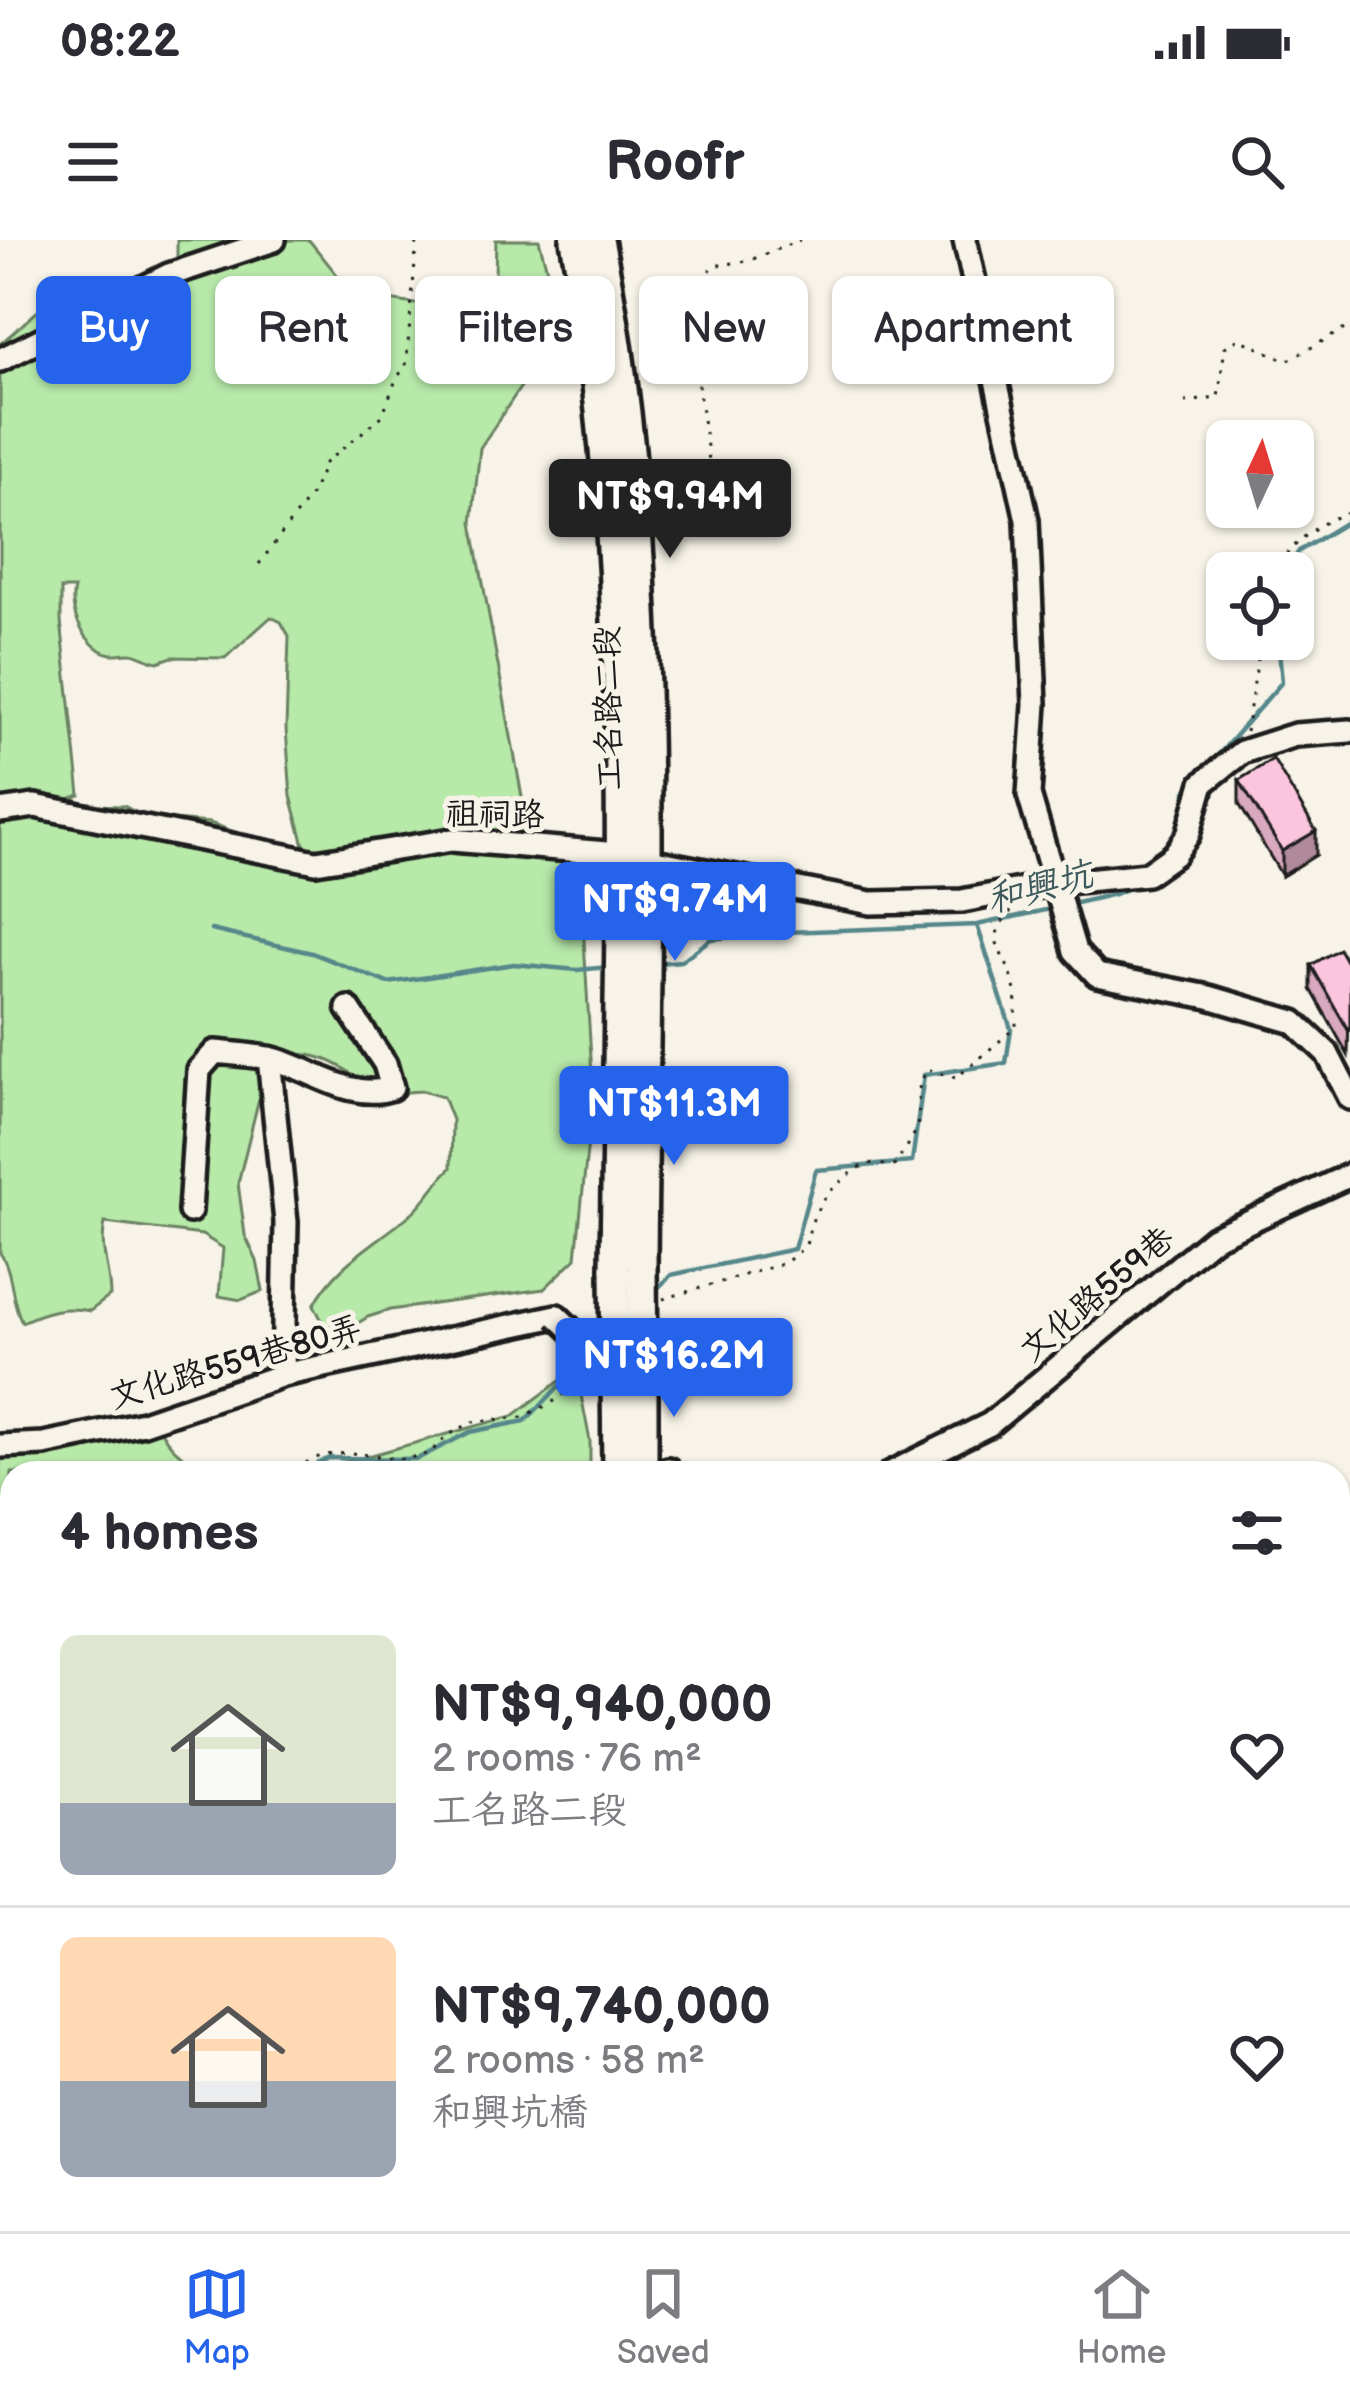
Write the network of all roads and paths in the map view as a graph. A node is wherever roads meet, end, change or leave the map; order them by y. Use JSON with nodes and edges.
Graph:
{"nodes":[{"id":1,"x":274,"y":240,"type":"edge"},
{"id":2,"x":417,"y":240,"type":"edge"},
{"id":3,"x":574,"y":240,"type":"edge"},
{"id":4,"x":599,"y":240,"type":"edge"},
{"id":5,"x":800,"y":240,"type":"edge"},
{"id":6,"x":965,"y":240,"type":"edge"},
{"id":7,"x":593,"y":272,"type":"junction"},
{"id":8,"x":1350,"y":326,"type":"edge"},
{"id":9,"x":0,"y":361,"type":"edge"},
{"id":10,"x":1185,"y":402,"type":"dead end"},
{"id":11,"x":634,"y":497,"type":"junction"},
{"id":12,"x":1350,"y":513,"type":"edge"},
{"id":13,"x":1287,"y":552,"type":"edge"},
{"id":14,"x":259,"y":564,"type":"dead end"},
{"id":15,"x":1257,"y":660,"type":"edge"},
{"id":16,"x":1350,"y":730,"type":"edge"},
{"id":17,"x":1242,"y":752,"type":"junction"},
{"id":18,"x":0,"y":811,"type":"edge"},
{"id":19,"x":631,"y":856,"type":"junction"},
{"id":20,"x":1056,"y":883,"type":"junction"},
{"id":21,"x":1033,"y":888,"type":"junction"},
{"id":22,"x":348,"y":1008,"type":"dead end"},
{"id":23,"x":269,"y":1058,"type":"junction"},
{"id":24,"x":1350,"y":1098,"type":"edge"},
{"id":25,"x":1350,"y":1175,"type":"edge"},
{"id":26,"x":190,"y":1210,"type":"dead end"},
{"id":27,"x":661,"y":1300,"type":"dead end"},
{"id":28,"x":630,"y":1370,"type":"junction"},
{"id":29,"x":284,"y":1375,"type":"junction"},
{"id":30,"x":587,"y":1377,"type":"dead end"},
{"id":31,"x":0,"y":1446,"type":"edge"},
{"id":32,"x":310,"y":1461,"type":"edge"},
{"id":33,"x":618,"y":1461,"type":"edge"},
{"id":34,"x":657,"y":1461,"type":"edge"},
{"id":35,"x":915,"y":1461,"type":"edge"}],
"edges":[{"from":1,"to":9,"type":"lane"},
{"from":2,"to":14,"type":"path"},
{"from":3,"to":7,"type":"main road"},
{"from":4,"to":7,"type":"main road"},
{"from":5,"to":11,"type":"path"},
{"from":6,"to":20,"type":"lane"},
{"from":7,"to":11,"type":"main road","name":"工名路二段"},
{"from":7,"to":19,"type":"main road","name":"工名路二段"},
{"from":8,"to":10,"type":"path"},
{"from":11,"to":19,"type":"main road","name":"工名路二段"},
{"from":12,"to":13,"type":"path"},
{"from":15,"to":17,"type":"path"},
{"from":16,"to":17,"type":"lane","name":"祖祠路"},
{"from":17,"to":20,"type":"lane","name":"祖祠路"},
{"from":18,"to":19,"type":"lane","name":"祖祠路"},
{"from":19,"to":21,"type":"lane","name":"祖祠路"},
{"from":19,"to":28,"type":"main road","bridge":true},
{"from":20,"to":21,"type":"lane","name":"祖祠路"},
{"from":20,"to":24,"type":"lane"},
{"from":21,"to":27,"type":"path"},
{"from":22,"to":23,"type":"lane"},
{"from":23,"to":26,"type":"lane"},
{"from":23,"to":29,"type":"lane"},
{"from":25,"to":35,"type":"lane","name":"文化路559巷"},
{"from":28,"to":29,"type":"lane","name":"文化路559巷80弄","bridge":true},
{"from":28,"to":33,"type":"main road"},
{"from":28,"to":34,"type":"main road"},
{"from":29,"to":31,"type":"lane","name":"文化路559巷80弄"},
{"from":30,"to":32,"type":"path"}]}
